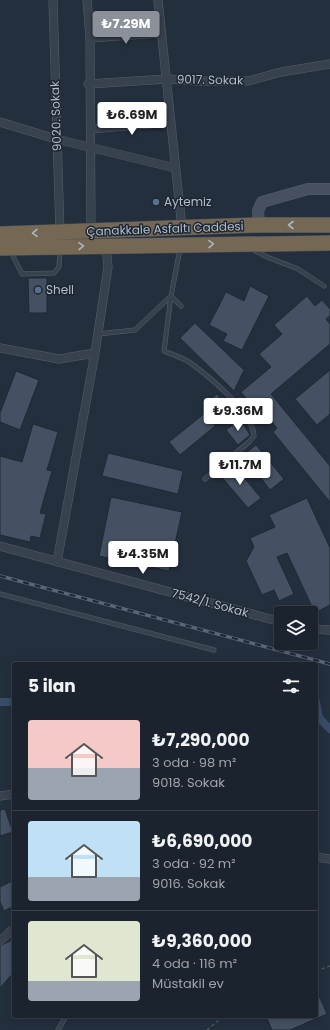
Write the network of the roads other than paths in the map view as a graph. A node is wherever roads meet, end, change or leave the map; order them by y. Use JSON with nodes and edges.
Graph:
{"nodes":[{"id":1,"x":52,"y":0,"type":"edge"},
{"id":2,"x":87,"y":0,"type":"edge"},
{"id":3,"x":158,"y":0,"type":"edge"},
{"id":4,"x":162,"y":32,"type":"junction"},
{"id":5,"x":90,"y":38,"type":"junction"},
{"id":6,"x":330,"y":64,"type":"edge"},
{"id":7,"x":166,"y":79,"type":"junction"},
{"id":8,"x":88,"y":84,"type":"junction"},
{"id":9,"x":0,"y":122,"type":"edge"},
{"id":10,"x":171,"y":122,"type":"junction"},
{"id":11,"x":91,"y":129,"type":"junction"},
{"id":12,"x":56,"y":139,"type":"junction"},
{"id":13,"x":90,"y":147,"type":"junction"},
{"id":14,"x":175,"y":168,"type":"junction"},
{"id":15,"x":330,"y":189,"type":"edge"},
{"id":16,"x":259,"y":225,"type":"junction"},
{"id":17,"x":330,"y":225,"type":"edge"},
{"id":18,"x":182,"y":228,"type":"junction"},
{"id":19,"x":91,"y":232,"type":"junction"},
{"id":20,"x":0,"y":234,"type":"edge"},
{"id":21,"x":60,"y":240,"type":"junction"},
{"id":22,"x":247,"y":243,"type":"junction"},
{"id":23,"x":330,"y":243,"type":"edge"},
{"id":24,"x":181,"y":244,"type":"junction"},
{"id":25,"x":106,"y":246,"type":"junction"},
{"id":26,"x":4,"y":248,"type":"edge"},
{"id":27,"x":324,"y":286,"type":"dead end"},
{"id":28,"x":171,"y":296,"type":"junction"},
{"id":29,"x":180,"y":306,"type":"dead end"},
{"id":30,"x":98,"y":334,"type":"junction"},
{"id":31,"x":0,"y":348,"type":"edge"},
{"id":32,"x":96,"y":352,"type":"junction"},
{"id":33,"x":205,"y":479,"type":"dead end"},
{"id":34,"x":0,"y":546,"type":"edge"},
{"id":35,"x":57,"y":562,"type":"junction"},
{"id":36,"x":0,"y":594,"type":"edge"},
{"id":37,"x":274,"y":620,"type":"edge"},
{"id":38,"x":318,"y":629,"type":"edge"},
{"id":39,"x":330,"y":630,"type":"edge"},
{"id":40,"x":214,"y":650,"type":"dead end"},
{"id":41,"x":12,"y":794,"type":"edge"},
{"id":42,"x":0,"y":796,"type":"edge"},
{"id":43,"x":318,"y":857,"type":"edge"},
{"id":44,"x":330,"y":859,"type":"edge"},
{"id":45,"x":11,"y":931,"type":"dead end"},
{"id":46,"x":0,"y":941,"type":"edge"},
{"id":47,"x":65,"y":1018,"type":"edge"},
{"id":48,"x":58,"y":1030,"type":"edge"}],
"edges":[{"from":1,"to":12,"type":"street","name":"9020. Sokak"},
{"from":2,"to":5,"type":"street"},
{"from":3,"to":4,"type":"street"},
{"from":4,"to":5,"type":"street"},
{"from":4,"to":7,"type":"street"},
{"from":5,"to":8,"type":"street"},
{"from":6,"to":7,"type":"street","name":"9017. Sokak"},
{"from":7,"to":8,"type":"street","name":"9017. Sokak"},
{"from":7,"to":10,"type":"street"},
{"from":8,"to":11,"type":"street"},
{"from":9,"to":12,"type":"street"},
{"from":10,"to":11,"type":"street"},
{"from":10,"to":14,"type":"street"},
{"from":11,"to":13,"type":"street"},
{"from":12,"to":13,"type":"street"},
{"from":12,"to":21,"type":"street","name":"9020. Sokak"},
{"from":13,"to":14,"type":"street"},
{"from":13,"to":19,"type":"street"},
{"from":14,"to":18,"type":"street"},
{"from":15,"to":16,"type":"street"},
{"from":17,"to":16,"type":"highway","name":"Çanakkale Asfaltı Caddesi","one_way":true},
{"from":16,"to":18,"type":"highway","name":"Çanakkale Asfaltı Caddesi"},
{"from":18,"to":19,"type":"highway","name":"Çanakkale Asfaltı Caddesi"},
{"from":19,"to":21,"type":"highway","name":"Çanakkale Asfaltı Caddesi"},
{"from":21,"to":20,"type":"highway","name":"Çanakkale Asfaltı Caddesi","one_way":true},
{"from":21,"to":25,"type":"highway","name":"Çanakkale Asfaltı Caddesi","one_way":true},
{"from":21,"to":26,"type":"highway","name":"Çanakkale Asfaltı Caddesi"},
{"from":21,"to":26,"type":"lane"},
{"from":22,"to":23,"type":"highway","name":"Çanakkale Asfaltı Caddesi"},
{"from":24,"to":22,"type":"highway","name":"Çanakkale Asfaltı Caddesi","one_way":true},
{"from":22,"to":27,"type":"lane"},
{"from":24,"to":25,"type":"highway","name":"Çanakkale Asfaltı Caddesi"},
{"from":24,"to":28,"type":"lane"},
{"from":25,"to":30,"type":"street"},
{"from":28,"to":29,"type":"lane"},
{"from":28,"to":30,"type":"lane"},
{"from":28,"to":33,"type":"lane"},
{"from":30,"to":32,"type":"street"},
{"from":31,"to":32,"type":"street"},
{"from":32,"to":35,"type":"street"},
{"from":34,"to":35,"type":"street","name":"7542/1. Sokak"},
{"from":35,"to":37,"type":"street","name":"7542/1. Sokak"},
{"from":36,"to":40,"type":"lane"},
{"from":38,"to":39,"type":"street"},
{"from":41,"to":42,"type":"street"},
{"from":43,"to":44,"type":"street"},
{"from":45,"to":46,"type":"street"},
{"from":47,"to":48,"type":"lane"}]}
